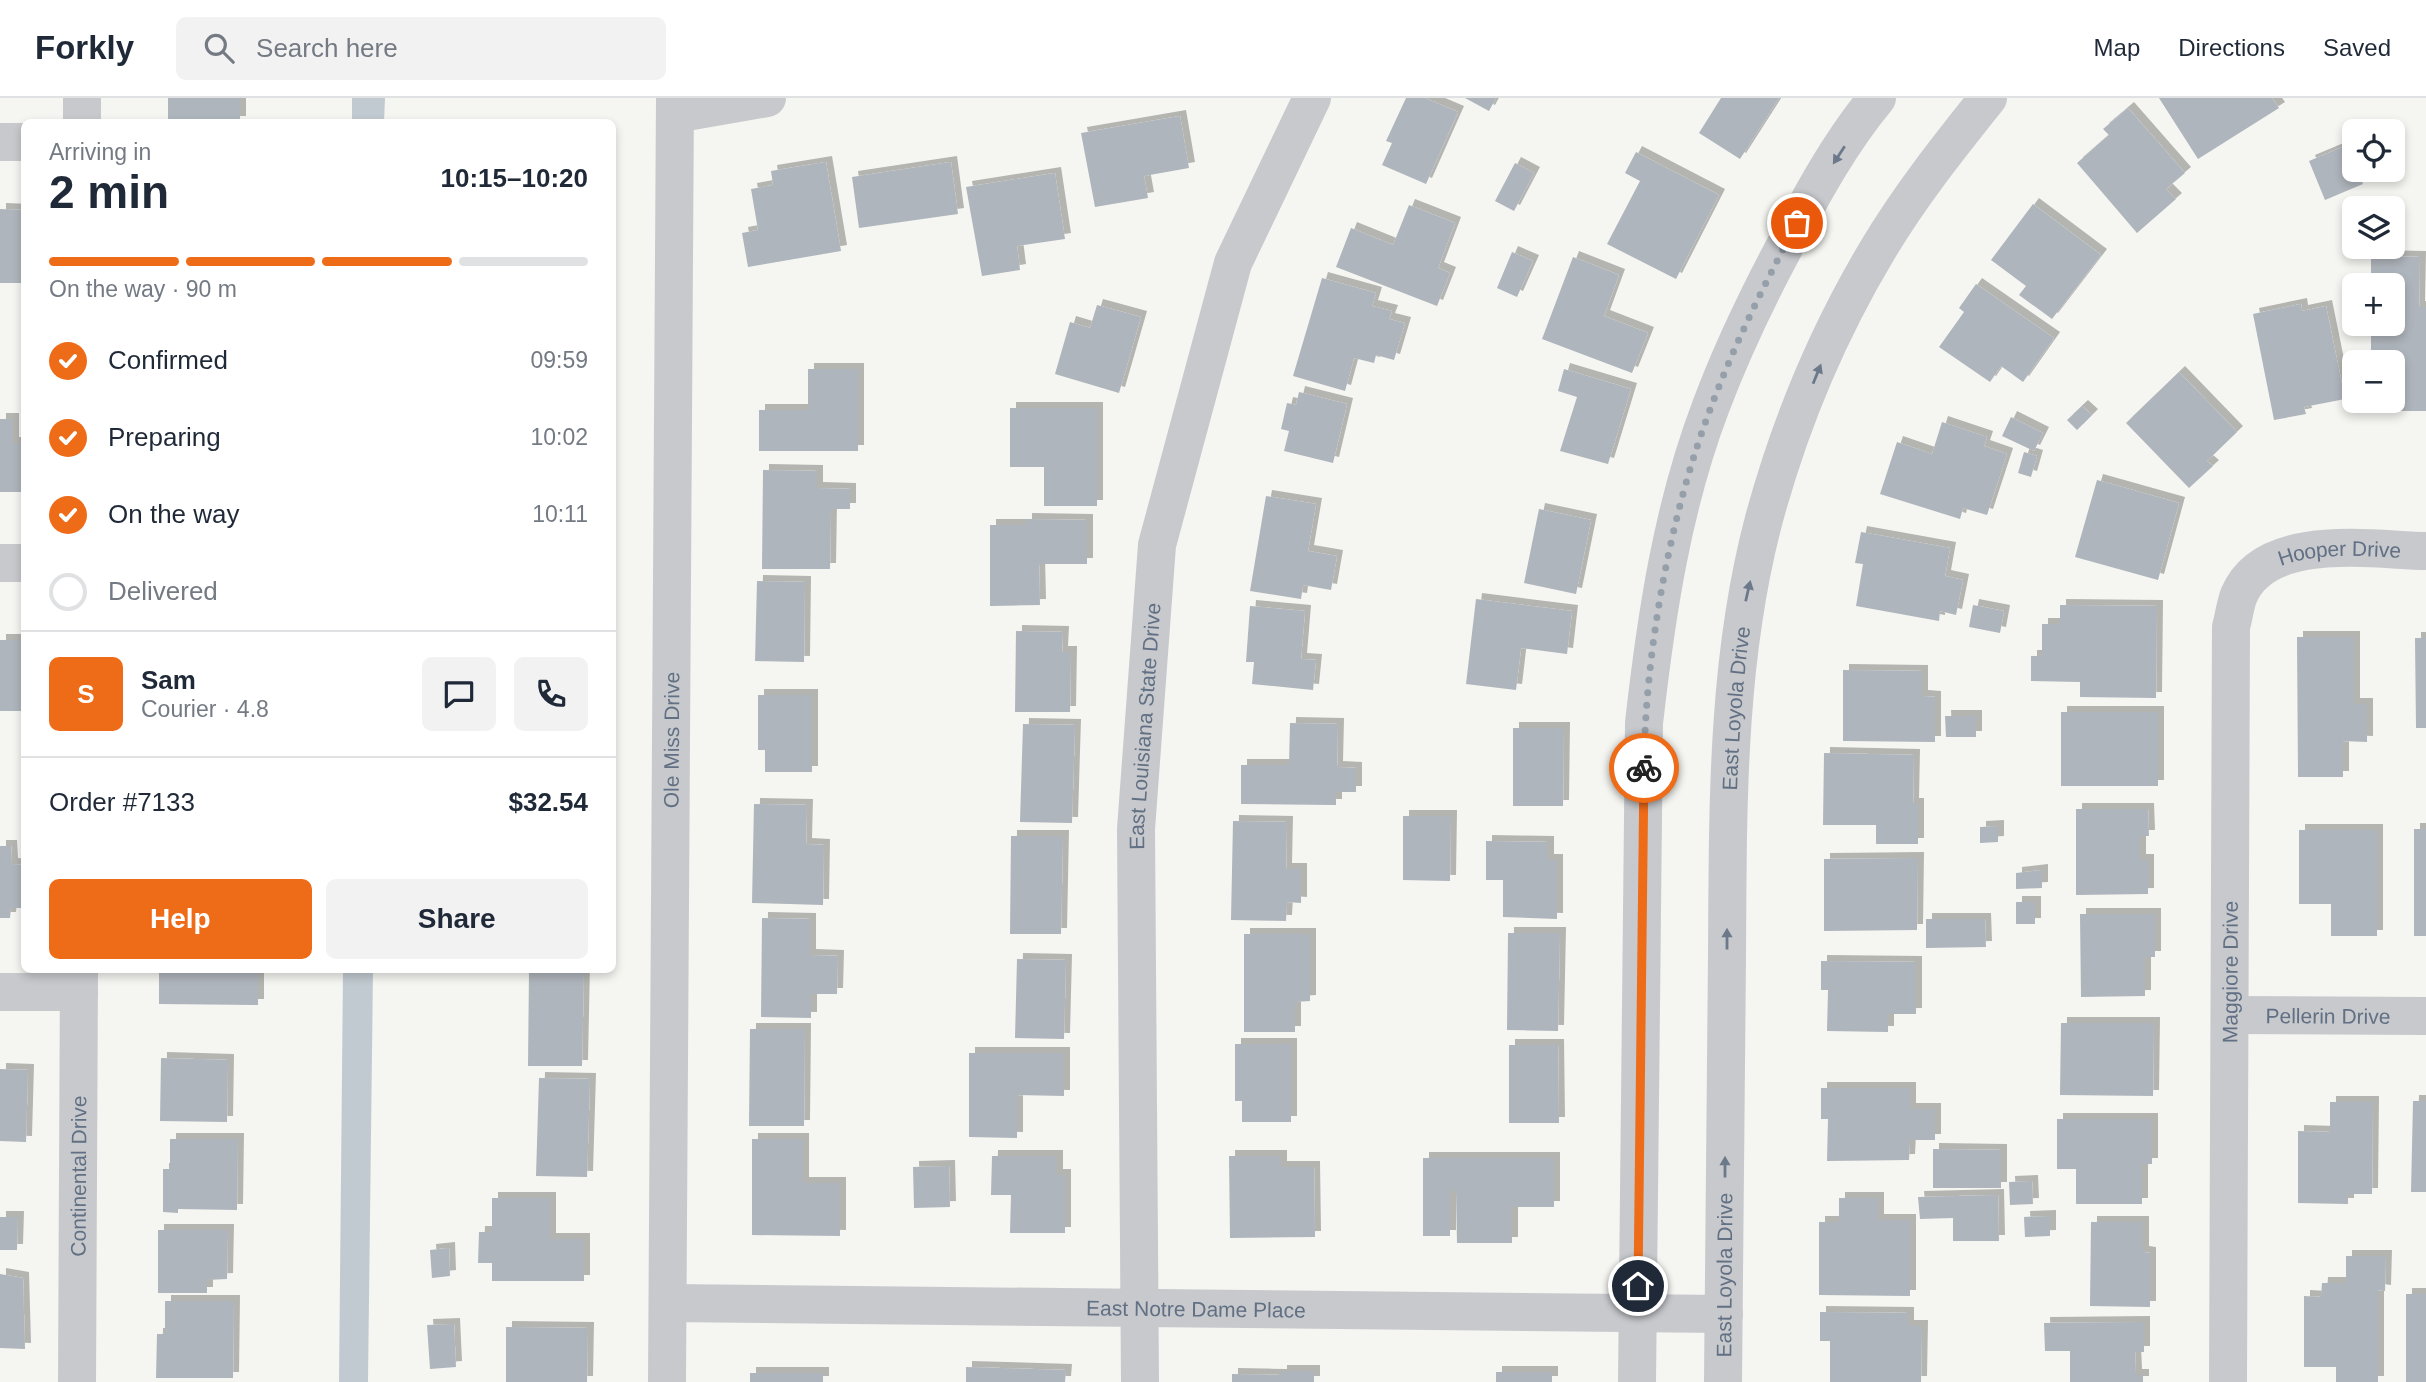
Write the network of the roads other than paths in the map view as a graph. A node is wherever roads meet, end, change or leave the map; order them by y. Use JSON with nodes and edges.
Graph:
{"nodes":[{"id":1,"x":82,"y":98,"type":"edge"},
{"id":2,"x":767,"y":98,"type":"edge"},
{"id":3,"x":1312,"y":98,"type":"edge"},
{"id":4,"x":1877,"y":98,"type":"edge"},
{"id":5,"x":1988,"y":98,"type":"edge"},
{"id":6,"x":675,"y":106,"type":"edge"},
{"id":7,"x":82,"y":119,"type":"edge"},
{"id":8,"x":0,"y":142,"type":"edge"},
{"id":9,"x":21,"y":142,"type":"edge"},
{"id":10,"x":2426,"y":551,"type":"edge"},
{"id":11,"x":0,"y":563,"type":"edge"},
{"id":12,"x":21,"y":563,"type":"edge"},
{"id":13,"x":2257,"y":571,"type":"joint"},
{"id":14,"x":79,"y":981,"type":"edge"},
{"id":15,"x":0,"y":992,"type":"edge"},
{"id":16,"x":2230,"y":1015,"type":"junction"},
{"id":17,"x":2426,"y":1016,"type":"edge"},
{"id":18,"x":668,"y":1303,"type":"junction"},
{"id":19,"x":1140,"y":1307,"type":"junction"},
{"id":20,"x":1638,"y":1313,"type":"junction"},
{"id":21,"x":1724,"y":1314,"type":"junction"},
{"id":22,"x":77,"y":1382,"type":"edge"},
{"id":23,"x":667,"y":1382,"type":"edge"},
{"id":24,"x":1140,"y":1382,"type":"edge"},
{"id":25,"x":1637,"y":1382,"type":"edge"},
{"id":26,"x":1723,"y":1382,"type":"edge"},
{"id":27,"x":2228,"y":1382,"type":"edge"}],
"edges":[{"from":1,"to":7,"type":"street"},
{"from":2,"to":6,"type":"street"},
{"from":3,"to":19,"type":"street","name":"East Louisiana State Drive"},
{"from":4,"to":20,"type":"street","one_way":true},
{"from":21,"to":5,"type":"street","name":"East Loyola Drive","one_way":true},
{"from":6,"to":18,"type":"street","name":"Ole Miss Drive"},
{"from":8,"to":9,"type":"street"},
{"from":10,"to":13,"type":"street","name":"Hooper Drive"},
{"from":11,"to":12,"type":"street"},
{"from":13,"to":16,"type":"street","name":"Maggiore Drive"},
{"from":14,"to":15,"type":"street"},
{"from":14,"to":22,"type":"street","name":"Continental Drive"},
{"from":16,"to":17,"type":"street","name":"Pellerin Drive"},
{"from":16,"to":27,"type":"street","name":"Maggiore Drive"},
{"from":18,"to":19,"type":"street","name":"East Notre Dame Place"},
{"from":18,"to":23,"type":"street","name":"Ole Miss Drive"},
{"from":19,"to":20,"type":"street","name":"East Notre Dame Place"},
{"from":19,"to":24,"type":"street","name":"East Louisiana State Drive"},
{"from":20,"to":21,"type":"street","name":"East Notre Dame Place"},
{"from":20,"to":25,"type":"street"},
{"from":21,"to":26,"type":"street","name":"East Loyola Drive"}]}
